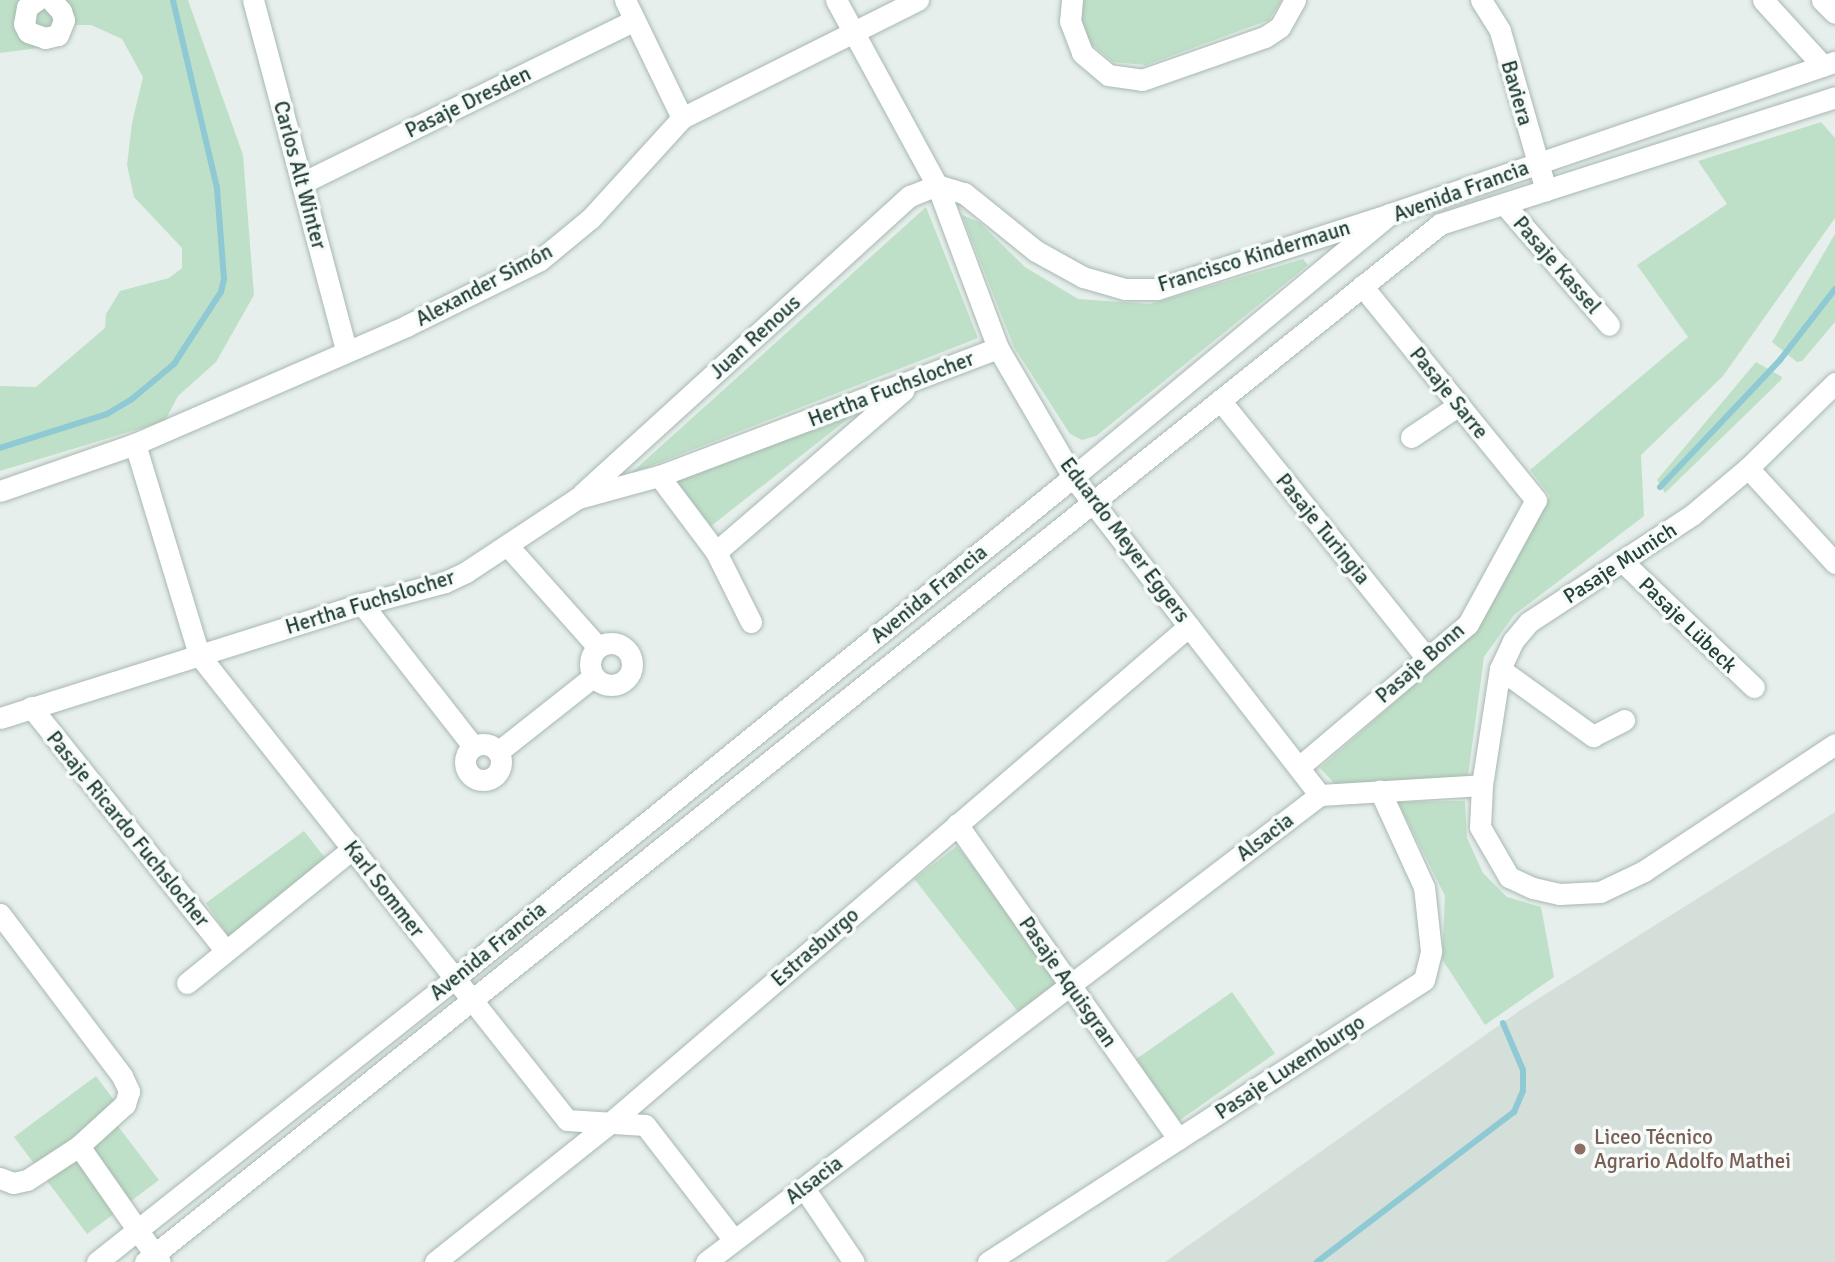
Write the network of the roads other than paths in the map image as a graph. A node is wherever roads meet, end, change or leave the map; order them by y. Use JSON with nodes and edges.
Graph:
{"nodes":[{"id":1,"x":625,"y":0,"type":"edge"},
{"id":2,"x":836,"y":0,"type":"edge"},
{"id":3,"x":918,"y":0,"type":"edge"},
{"id":4,"x":1072,"y":0,"type":"edge"},
{"id":5,"x":1295,"y":0,"type":"edge"},
{"id":6,"x":1481,"y":0,"type":"edge"},
{"id":7,"x":1763,"y":0,"type":"edge"},
{"id":8,"x":1822,"y":0,"type":"edge"},
{"id":9,"x":259,"y":3,"type":"edge"},
{"id":10,"x":1835,"y":13,"type":"edge"},
{"id":11,"x":634,"y":20,"type":"junction"},
{"id":12,"x":852,"y":31,"type":"junction"},
{"id":13,"x":1831,"y":69,"type":"edge"},
{"id":14,"x":1835,"y":97,"type":"edge"},
{"id":15,"x":682,"y":118,"type":"junction"},
{"id":16,"x":1538,"y":164,"type":"junction"},
{"id":17,"x":302,"y":183,"type":"junction"},
{"id":18,"x":937,"y":185,"type":"junction"},
{"id":19,"x":1546,"y":190,"type":"junction"},
{"id":20,"x":1504,"y":204,"type":"junction"},
{"id":21,"x":1390,"y":214,"type":"junction"},
{"id":22,"x":1362,"y":286,"type":"junction"},
{"id":23,"x":1260,"y":322,"type":"junction"},
{"id":24,"x":1609,"y":326,"type":"dead end"},
{"id":25,"x":998,"y":348,"type":"junction"},
{"id":26,"x":1285,"y":348,"type":"junction"},
{"id":27,"x":346,"y":349,"type":"junction"},
{"id":28,"x":914,"y":382,"type":"junction"},
{"id":29,"x":1835,"y":383,"type":"edge"},
{"id":30,"x":1220,"y":400,"type":"junction"},
{"id":31,"x":1459,"y":405,"type":"junction"},
{"id":32,"x":1411,"y":437,"type":"dead end"},
{"id":33,"x":135,"y":444,"type":"junction"},
{"id":34,"x":1748,"y":468,"type":"junction"},
{"id":35,"x":659,"y":476,"type":"junction"},
{"id":36,"x":1073,"y":477,"type":"junction"},
{"id":37,"x":0,"y":491,"type":"edge"},
{"id":38,"x":578,"y":498,"type":"junction"},
{"id":39,"x":1535,"y":500,"type":"joint"},
{"id":40,"x":1093,"y":502,"type":"junction"},
{"id":41,"x":507,"y":545,"type":"junction"},
{"id":42,"x":716,"y":552,"type":"junction"},
{"id":43,"x":1623,"y":562,"type":"junction"},
{"id":44,"x":1835,"y":564,"type":"edge"},
{"id":45,"x":362,"y":604,"type":"junction"},
{"id":46,"x":751,"y":622,"type":"dead end"},
{"id":47,"x":1189,"y":626,"type":"junction"},
{"id":48,"x":598,"y":647,"type":"junction"},
{"id":49,"x":199,"y":655,"type":"junction"},
{"id":50,"x":1427,"y":658,"type":"junction"},
{"id":51,"x":1500,"y":669,"type":"junction"},
{"id":52,"x":594,"y":676,"type":"junction"},
{"id":53,"x":1754,"y":687,"type":"dead end"},
{"id":54,"x":31,"y":707,"type":"junction"},
{"id":55,"x":0,"y":718,"type":"edge"},
{"id":56,"x":1623,"y":720,"type":"dead end"},
{"id":57,"x":1835,"y":744,"type":"edge"},
{"id":58,"x":473,"y":746,"type":"junction"},
{"id":59,"x":499,"y":751,"type":"junction"},
{"id":60,"x":1299,"y":767,"type":"junction"},
{"id":61,"x":1482,"y":785,"type":"junction"},
{"id":62,"x":1380,"y":791,"type":"junction"},
{"id":63,"x":1320,"y":795,"type":"junction"},
{"id":64,"x":957,"y":824,"type":"junction"},
{"id":65,"x":352,"y":849,"type":"junction"},
{"id":66,"x":0,"y":914,"type":"edge"},
{"id":67,"x":226,"y":951,"type":"junction"},
{"id":68,"x":455,"y":978,"type":"junction"},
{"id":69,"x":187,"y":983,"type":"dead end"},
{"id":70,"x":1070,"y":985,"type":"junction"},
{"id":71,"x":472,"y":999,"type":"junction"},
{"id":72,"x":610,"y":1124,"type":"junction"},
{"id":73,"x":1178,"y":1139,"type":"junction"},
{"id":74,"x":79,"y":1146,"type":"junction"},
{"id":75,"x":0,"y":1178,"type":"edge"},
{"id":76,"x":804,"y":1188,"type":"junction"},
{"id":77,"x":136,"y":1232,"type":"junction"},
{"id":78,"x":734,"y":1240,"type":"junction"},
{"id":79,"x":153,"y":1260,"type":"edge"},
{"id":80,"x":96,"y":1262,"type":"edge"},
{"id":81,"x":435,"y":1262,"type":"edge"},
{"id":82,"x":706,"y":1262,"type":"edge"},
{"id":83,"x":853,"y":1262,"type":"edge"},
{"id":84,"x":988,"y":1262,"type":"edge"}],
"edges":[{"from":1,"to":11,"type":"street"},
{"from":2,"to":12,"type":"street","name":"Eduardo Meyer Eggers"},
{"from":3,"to":12,"type":"street","name":"Alexander Simón"},
{"from":4,"to":5,"type":"street"},
{"from":6,"to":16,"type":"street","name":"Baviera"},
{"from":7,"to":13,"type":"street"},
{"from":8,"to":10,"type":"street"},
{"from":9,"to":17,"type":"street","name":"Carlos Alt Winter"},
{"from":11,"to":15,"type":"street"},
{"from":11,"to":17,"type":"street","name":"Pasaje Dresden"},
{"from":12,"to":15,"type":"street","name":"Alexander Simón"},
{"from":12,"to":18,"type":"street","name":"Eduardo Meyer Eggers"},
{"from":13,"to":16,"type":"street","name":"Avenida Francia"},
{"from":14,"to":19,"type":"street","name":"Avenida Francia"},
{"from":15,"to":27,"type":"street","name":"Alexander Simón"},
{"from":16,"to":19,"type":"street","name":"Baviera"},
{"from":16,"to":21,"type":"street","name":"Avenida Francia"},
{"from":17,"to":27,"type":"street","name":"Carlos Alt Winter"},
{"from":18,"to":21,"type":"street","name":"Francisco Kindermaun"},
{"from":18,"to":25,"type":"street","name":"Eduardo Meyer Eggers"},
{"from":18,"to":38,"type":"street","name":"Juan Renous"},
{"from":19,"to":20,"type":"street","name":"Avenida Francia"},
{"from":20,"to":22,"type":"street","name":"Avenida Francia"},
{"from":20,"to":24,"type":"street","name":"Pasaje Kassel"},
{"from":21,"to":23,"type":"street","name":"Avenida Francia"},
{"from":22,"to":26,"type":"street","name":"Avenida Francia"},
{"from":22,"to":31,"type":"street","name":"Pasaje Sarre"},
{"from":23,"to":26,"type":"street"},
{"from":23,"to":36,"type":"street","name":"Avenida Francia"},
{"from":25,"to":28,"type":"street","name":"Hertha Fuchslocher"},
{"from":25,"to":36,"type":"street","name":"Eduardo Meyer Eggers"},
{"from":26,"to":30,"type":"street","name":"Avenida Francia"},
{"from":27,"to":33,"type":"street","name":"Alexander Simón"},
{"from":28,"to":35,"type":"street","name":"Hertha Fuchslocher"},
{"from":28,"to":42,"type":"street"},
{"from":29,"to":34,"type":"street","name":"Pasaje Munich"},
{"from":30,"to":40,"type":"street","name":"Avenida Francia"},
{"from":30,"to":50,"type":"street","name":"Pasaje Turingia"},
{"from":31,"to":32,"type":"street"},
{"from":31,"to":39,"type":"street","name":"Pasaje Sarre"},
{"from":33,"to":37,"type":"street","name":"Alexander Simón"},
{"from":33,"to":49,"type":"street","name":"Karl Sommer"},
{"from":34,"to":43,"type":"street","name":"Pasaje Munich"},
{"from":34,"to":44,"type":"street"},
{"from":35,"to":38,"type":"street","name":"Hertha Fuchslocher"},
{"from":35,"to":42,"type":"street"},
{"from":36,"to":40,"type":"street","name":"Eduardo Meyer Eggers"},
{"from":36,"to":68,"type":"street","name":"Avenida Francia"},
{"from":38,"to":41,"type":"street","name":"Hertha Fuchslocher"},
{"from":39,"to":50,"type":"street","name":"Pasaje Bonn"},
{"from":40,"to":47,"type":"street","name":"Eduardo Meyer Eggers"},
{"from":40,"to":71,"type":"street","name":"Avenida Francia"},
{"from":41,"to":45,"type":"street","name":"Hertha Fuchslocher"},
{"from":41,"to":48,"type":"street"},
{"from":42,"to":46,"type":"street"},
{"from":43,"to":51,"type":"street","name":"Pasaje Munich"},
{"from":43,"to":53,"type":"street","name":"Pasaje Lübeck"},
{"from":45,"to":49,"type":"street","name":"Hertha Fuchslocher"},
{"from":45,"to":58,"type":"street"},
{"from":47,"to":60,"type":"street","name":"Eduardo Meyer Eggers"},
{"from":47,"to":64,"type":"street","name":"Estrasburgo"},
{"from":48,"to":52,"type":"street"},
{"from":48,"to":52,"type":"street"},
{"from":49,"to":54,"type":"street","name":"Hertha Fuchslocher"},
{"from":49,"to":65,"type":"street","name":"Karl Sommer"},
{"from":50,"to":60,"type":"street","name":"Pasaje Bonn"},
{"from":51,"to":56,"type":"street"},
{"from":51,"to":61,"type":"street","name":"Pasaje Munich"},
{"from":52,"to":59,"type":"street"},
{"from":54,"to":55,"type":"street","name":"Hertha Fuchslocher"},
{"from":54,"to":67,"type":"street","name":"Pasaje Ricardo Fuchslocher"},
{"from":57,"to":61,"type":"street"},
{"from":58,"to":59,"type":"street"},
{"from":58,"to":59,"type":"street"},
{"from":60,"to":63,"type":"street","name":"Eduardo Meyer Eggers"},
{"from":61,"to":62,"type":"street"},
{"from":62,"to":63,"type":"street"},
{"from":62,"to":73,"type":"street","name":"Pasaje Luxemburgo"},
{"from":63,"to":70,"type":"street","name":"Alsacia"},
{"from":64,"to":70,"type":"street","name":"Pasaje Aquisgran"},
{"from":64,"to":72,"type":"street","name":"Estrasburgo"},
{"from":65,"to":67,"type":"street"},
{"from":65,"to":68,"type":"street","name":"Karl Sommer"},
{"from":66,"to":74,"type":"street"},
{"from":67,"to":69,"type":"street"},
{"from":68,"to":71,"type":"street","name":"Karl Sommer"},
{"from":68,"to":77,"type":"street","name":"Avenida Francia"},
{"from":70,"to":73,"type":"street","name":"Pasaje Aquisgran"},
{"from":70,"to":76,"type":"street","name":"Alsacia"},
{"from":71,"to":72,"type":"street","name":"Karl Sommer"},
{"from":71,"to":79,"type":"street","name":"Avenida Francia"},
{"from":72,"to":78,"type":"street","name":"Karl Sommer"},
{"from":72,"to":81,"type":"street","name":"Estrasburgo"},
{"from":73,"to":84,"type":"street","name":"Pasaje Luxemburgo"},
{"from":74,"to":75,"type":"street"},
{"from":74,"to":77,"type":"street"},
{"from":76,"to":78,"type":"street","name":"Alsacia"},
{"from":76,"to":83,"type":"street"},
{"from":77,"to":79,"type":"street"},
{"from":77,"to":80,"type":"street","name":"Avenida Francia"},
{"from":78,"to":82,"type":"street","name":"Alsacia"}]}
